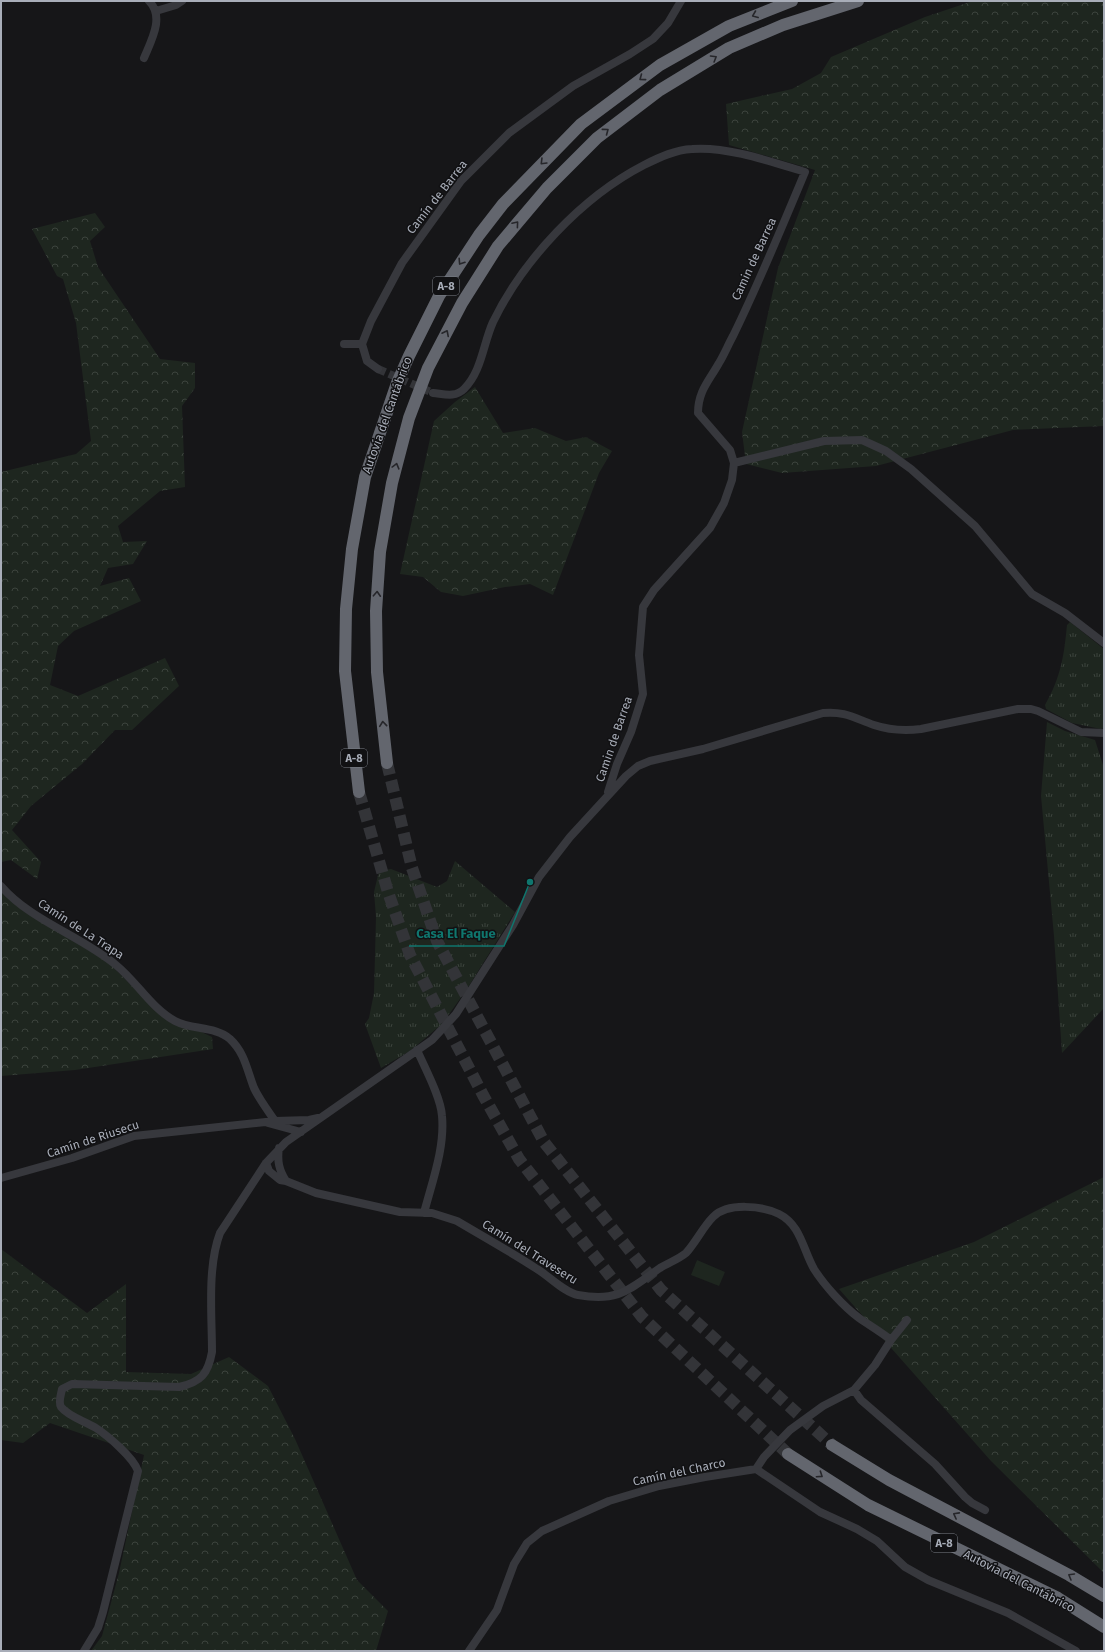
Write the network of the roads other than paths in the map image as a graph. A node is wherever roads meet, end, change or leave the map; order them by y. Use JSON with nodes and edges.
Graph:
{"nodes":[{"id":1,"x":149,"y":1,"type":"edge"},
{"id":2,"x":182,"y":1,"type":"edge"},
{"id":3,"x":681,"y":1,"type":"edge"},
{"id":4,"x":792,"y":1,"type":"edge"},
{"id":5,"x":858,"y":1,"type":"edge"},
{"id":6,"x":156,"y":11,"type":"junction"},
{"id":7,"x":144,"y":58,"type":"dead end"},
{"id":8,"x":344,"y":344,"type":"dead end"},
{"id":9,"x":362,"y":344,"type":"junction"},
{"id":10,"x":378,"y":369,"type":"tunnel mouth"},
{"id":11,"x":433,"y":393,"type":"tunnel mouth"},
{"id":12,"x":734,"y":463,"type":"junction"},
{"id":13,"x":1104,"y":643,"type":"edge"},
{"id":14,"x":1104,"y":733,"type":"edge"},
{"id":15,"x":387,"y":762,"type":"tunnel mouth"},
{"id":16,"x":359,"y":792,"type":"tunnel mouth"},
{"id":17,"x":607,"y":795,"type":"junction"},
{"id":18,"x":1,"y":886,"type":"edge"},
{"id":19,"x":417,"y":1050,"type":"junction"},
{"id":20,"x":320,"y":1118,"type":"junction"},
{"id":21,"x":288,"y":1121,"type":"junction"},
{"id":22,"x":277,"y":1124,"type":"junction"},
{"id":23,"x":301,"y":1132,"type":"junction"},
{"id":24,"x":286,"y":1142,"type":"junction"},
{"id":25,"x":279,"y":1148,"type":"junction"},
{"id":26,"x":266,"y":1163,"type":"junction"},
{"id":27,"x":281,"y":1173,"type":"junction"},
{"id":28,"x":1,"y":1178,"type":"edge"},
{"id":29,"x":286,"y":1181,"type":"junction"},
{"id":30,"x":424,"y":1213,"type":"junction"},
{"id":31,"x":907,"y":1320,"type":"dead end"},
{"id":32,"x":891,"y":1340,"type":"junction"},
{"id":33,"x":854,"y":1390,"type":"junction"},
{"id":34,"x":832,"y":1445,"type":"tunnel mouth"},
{"id":35,"x":788,"y":1454,"type":"tunnel mouth"},
{"id":36,"x":756,"y":1469,"type":"junction"},
{"id":37,"x":985,"y":1510,"type":"dead end"},
{"id":38,"x":1104,"y":1596,"type":"edge"},
{"id":39,"x":1104,"y":1627,"type":"edge"},
{"id":40,"x":84,"y":1651,"type":"edge"},
{"id":41,"x":469,"y":1651,"type":"edge"},
{"id":42,"x":1076,"y":1651,"type":"edge"}],
"edges":[{"from":1,"to":6,"type":"street"},
{"from":2,"to":6,"type":"street"},
{"from":3,"to":9,"type":"street","name":"Camín de Barrea"},
{"from":4,"to":16,"type":"highway","name":"Autovía del Cantábrico","number":"A-8","one_way":true},
{"from":15,"to":5,"type":"highway","name":"Autovía del Cantábrico","number":"A-8","one_way":true},
{"from":6,"to":7,"type":"street"},
{"from":8,"to":9,"type":"street"},
{"from":9,"to":10,"type":"street"},
{"from":11,"to":12,"type":"street","name":"Camin de Barrea"},
{"from":12,"to":13,"type":"street"},
{"from":12,"to":17,"type":"street","name":"Camin de Barrea"},
{"from":14,"to":17,"type":"street"},
{"from":17,"to":19,"type":"street"},
{"from":18,"to":22,"type":"street","name":"Camín de La Trapa"},
{"from":19,"to":20,"type":"street"},
{"from":19,"to":30,"type":"street"},
{"from":20,"to":21,"type":"street","name":"Camín de Riusecu"},
{"from":20,"to":23,"type":"street"},
{"from":21,"to":22,"type":"street","name":"Camín de Riusecu"},
{"from":21,"to":23,"type":"street"},
{"from":22,"to":23,"type":"street","name":"Camín de Riusecu"},
{"from":22,"to":24,"type":"street"},
{"from":22,"to":28,"type":"street","name":"Camín de Riusecu"},
{"from":23,"to":24,"type":"street"},
{"from":24,"to":25,"type":"street"},
{"from":25,"to":26,"type":"street"},
{"from":25,"to":27,"type":"street"},
{"from":26,"to":27,"type":"street"},
{"from":26,"to":29,"type":"street","name":"Camín del Traveseru"},
{"from":26,"to":40,"type":"street"},
{"from":27,"to":29,"type":"street"},
{"from":29,"to":30,"type":"street","name":"Camín del Traveseru"},
{"from":30,"to":32,"type":"street","name":"Camín del Traveseru"},
{"from":31,"to":32,"type":"street"},
{"from":32,"to":33,"type":"street"},
{"from":33,"to":36,"type":"street"},
{"from":33,"to":37,"type":"street"},
{"from":38,"to":34,"type":"highway","number":"A-8","one_way":true},
{"from":35,"to":39,"type":"highway","name":"Autovía del Cantábrico","number":"A-8","one_way":true},
{"from":36,"to":41,"type":"street","name":"Camín del Charco"},
{"from":36,"to":42,"type":"street"}]}
